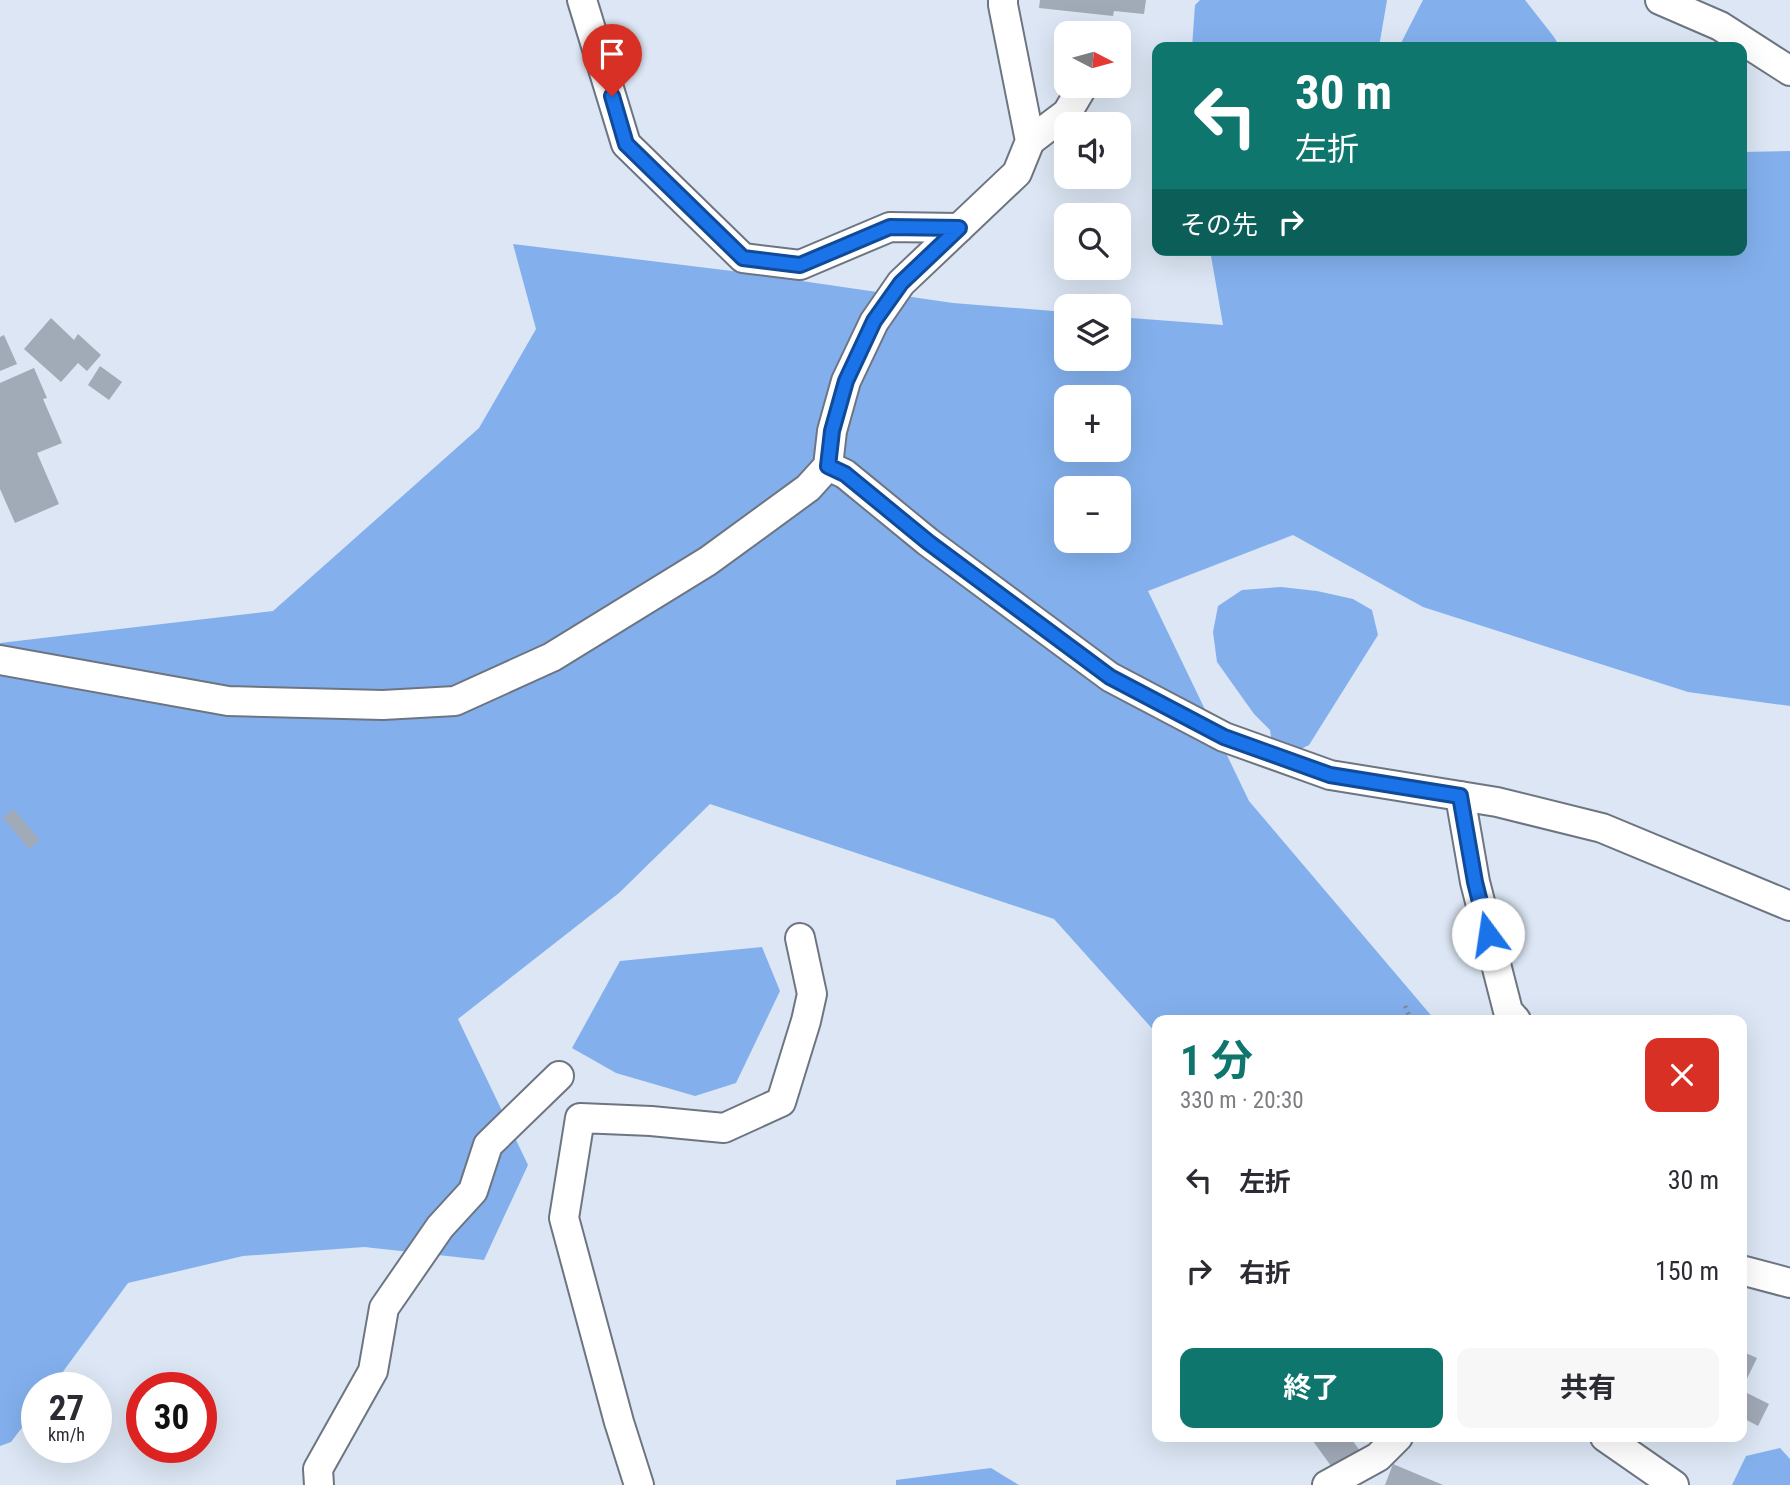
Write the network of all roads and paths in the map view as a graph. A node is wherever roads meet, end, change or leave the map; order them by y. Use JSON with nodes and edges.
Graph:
{"nodes":[{"id":1,"x":582,"y":0,"type":"edge"},
{"id":2,"x":1003,"y":0,"type":"edge"},
{"id":3,"x":1660,"y":0,"type":"edge"},
{"id":4,"x":1745,"y":42,"type":"edge"},
{"id":5,"x":1747,"y":43,"type":"edge"},
{"id":6,"x":1790,"y":71,"type":"edge"},
{"id":7,"x":1075,"y":98,"type":"edge"},
{"id":8,"x":1030,"y":141,"type":"junction"},
{"id":9,"x":959,"y":228,"type":"junction"},
{"id":10,"x":828,"y":466,"type":"junction"},
{"id":11,"x":0,"y":660,"type":"edge"},
{"id":12,"x":1460,"y":796,"type":"junction"},
{"id":13,"x":1790,"y":906,"type":"edge"},
{"id":14,"x":800,"y":938,"type":"dead end"},
{"id":15,"x":1405,"y":1006,"type":"dead end"},
{"id":16,"x":1409,"y":1015,"type":"edge"},
{"id":17,"x":1512,"y":1015,"type":"edge"},
{"id":18,"x":559,"y":1076,"type":"dead end"},
{"id":19,"x":1747,"y":1272,"type":"edge"},
{"id":20,"x":1790,"y":1283,"type":"edge"},
{"id":21,"x":1393,"y":1442,"type":"edge"},
{"id":22,"x":1612,"y":1442,"type":"edge"},
{"id":23,"x":318,"y":1485,"type":"edge"},
{"id":24,"x":639,"y":1485,"type":"edge"},
{"id":25,"x":1327,"y":1485,"type":"edge"},
{"id":26,"x":1674,"y":1485,"type":"edge"}],
"edges":[{"from":1,"to":9,"type":"street"},
{"from":2,"to":8,"type":"street"},
{"from":3,"to":4,"type":"street"},
{"from":5,"to":6,"type":"street"},
{"from":7,"to":8,"type":"street"},
{"from":8,"to":9,"type":"street"},
{"from":9,"to":10,"type":"street"},
{"from":10,"to":11,"type":"street"},
{"from":10,"to":12,"type":"street"},
{"from":12,"to":13,"type":"street"},
{"from":12,"to":17,"type":"street"},
{"from":14,"to":24,"type":"street"},
{"from":15,"to":16,"type":"path"},
{"from":18,"to":23,"type":"street"},
{"from":19,"to":20,"type":"street"},
{"from":21,"to":25,"type":"street"},
{"from":22,"to":26,"type":"street"}]}
